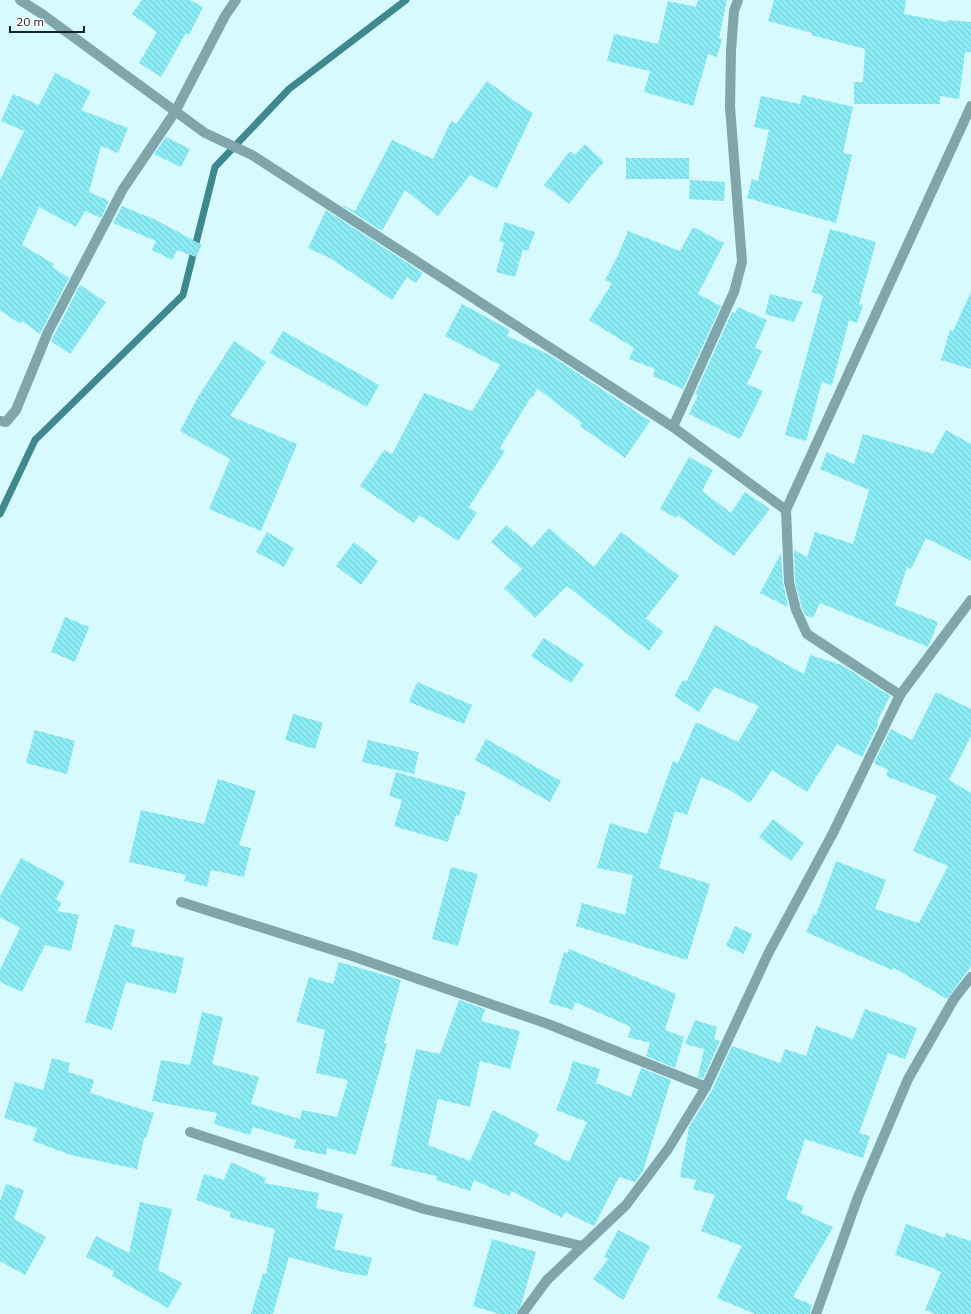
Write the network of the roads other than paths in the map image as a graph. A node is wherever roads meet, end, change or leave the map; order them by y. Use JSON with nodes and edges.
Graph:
{"nodes":[{"id":1,"x":20,"y":0,"type":"edge"},
{"id":2,"x":236,"y":0,"type":"edge"},
{"id":3,"x":738,"y":0,"type":"edge"},
{"id":4,"x":971,"y":106,"type":"edge"},
{"id":5,"x":175,"y":112,"type":"junction"},
{"id":6,"x":0,"y":421,"type":"edge"},
{"id":7,"x":673,"y":427,"type":"junction"},
{"id":8,"x":786,"y":510,"type":"junction"},
{"id":9,"x":971,"y":600,"type":"edge"},
{"id":10,"x":900,"y":695,"type":"junction"},
{"id":11,"x":181,"y":902,"type":"dead end"},
{"id":12,"x":971,"y":977,"type":"edge"},
{"id":13,"x":706,"y":1087,"type":"junction"},
{"id":14,"x":190,"y":1132,"type":"dead end"},
{"id":15,"x":582,"y":1246,"type":"junction"},
{"id":16,"x":522,"y":1314,"type":"edge"},
{"id":17,"x":816,"y":1314,"type":"edge"}],
"edges":[{"from":1,"to":5,"type":"street"},
{"from":2,"to":5,"type":"street"},
{"from":3,"to":7,"type":"street"},
{"from":4,"to":8,"type":"street"},
{"from":5,"to":6,"type":"street"},
{"from":5,"to":7,"type":"street"},
{"from":7,"to":8,"type":"street"},
{"from":8,"to":10,"type":"street"},
{"from":9,"to":10,"type":"street"},
{"from":10,"to":13,"type":"street"},
{"from":11,"to":13,"type":"street"},
{"from":12,"to":17,"type":"street"},
{"from":13,"to":15,"type":"street"},
{"from":14,"to":15,"type":"street"},
{"from":15,"to":16,"type":"street"}]}
